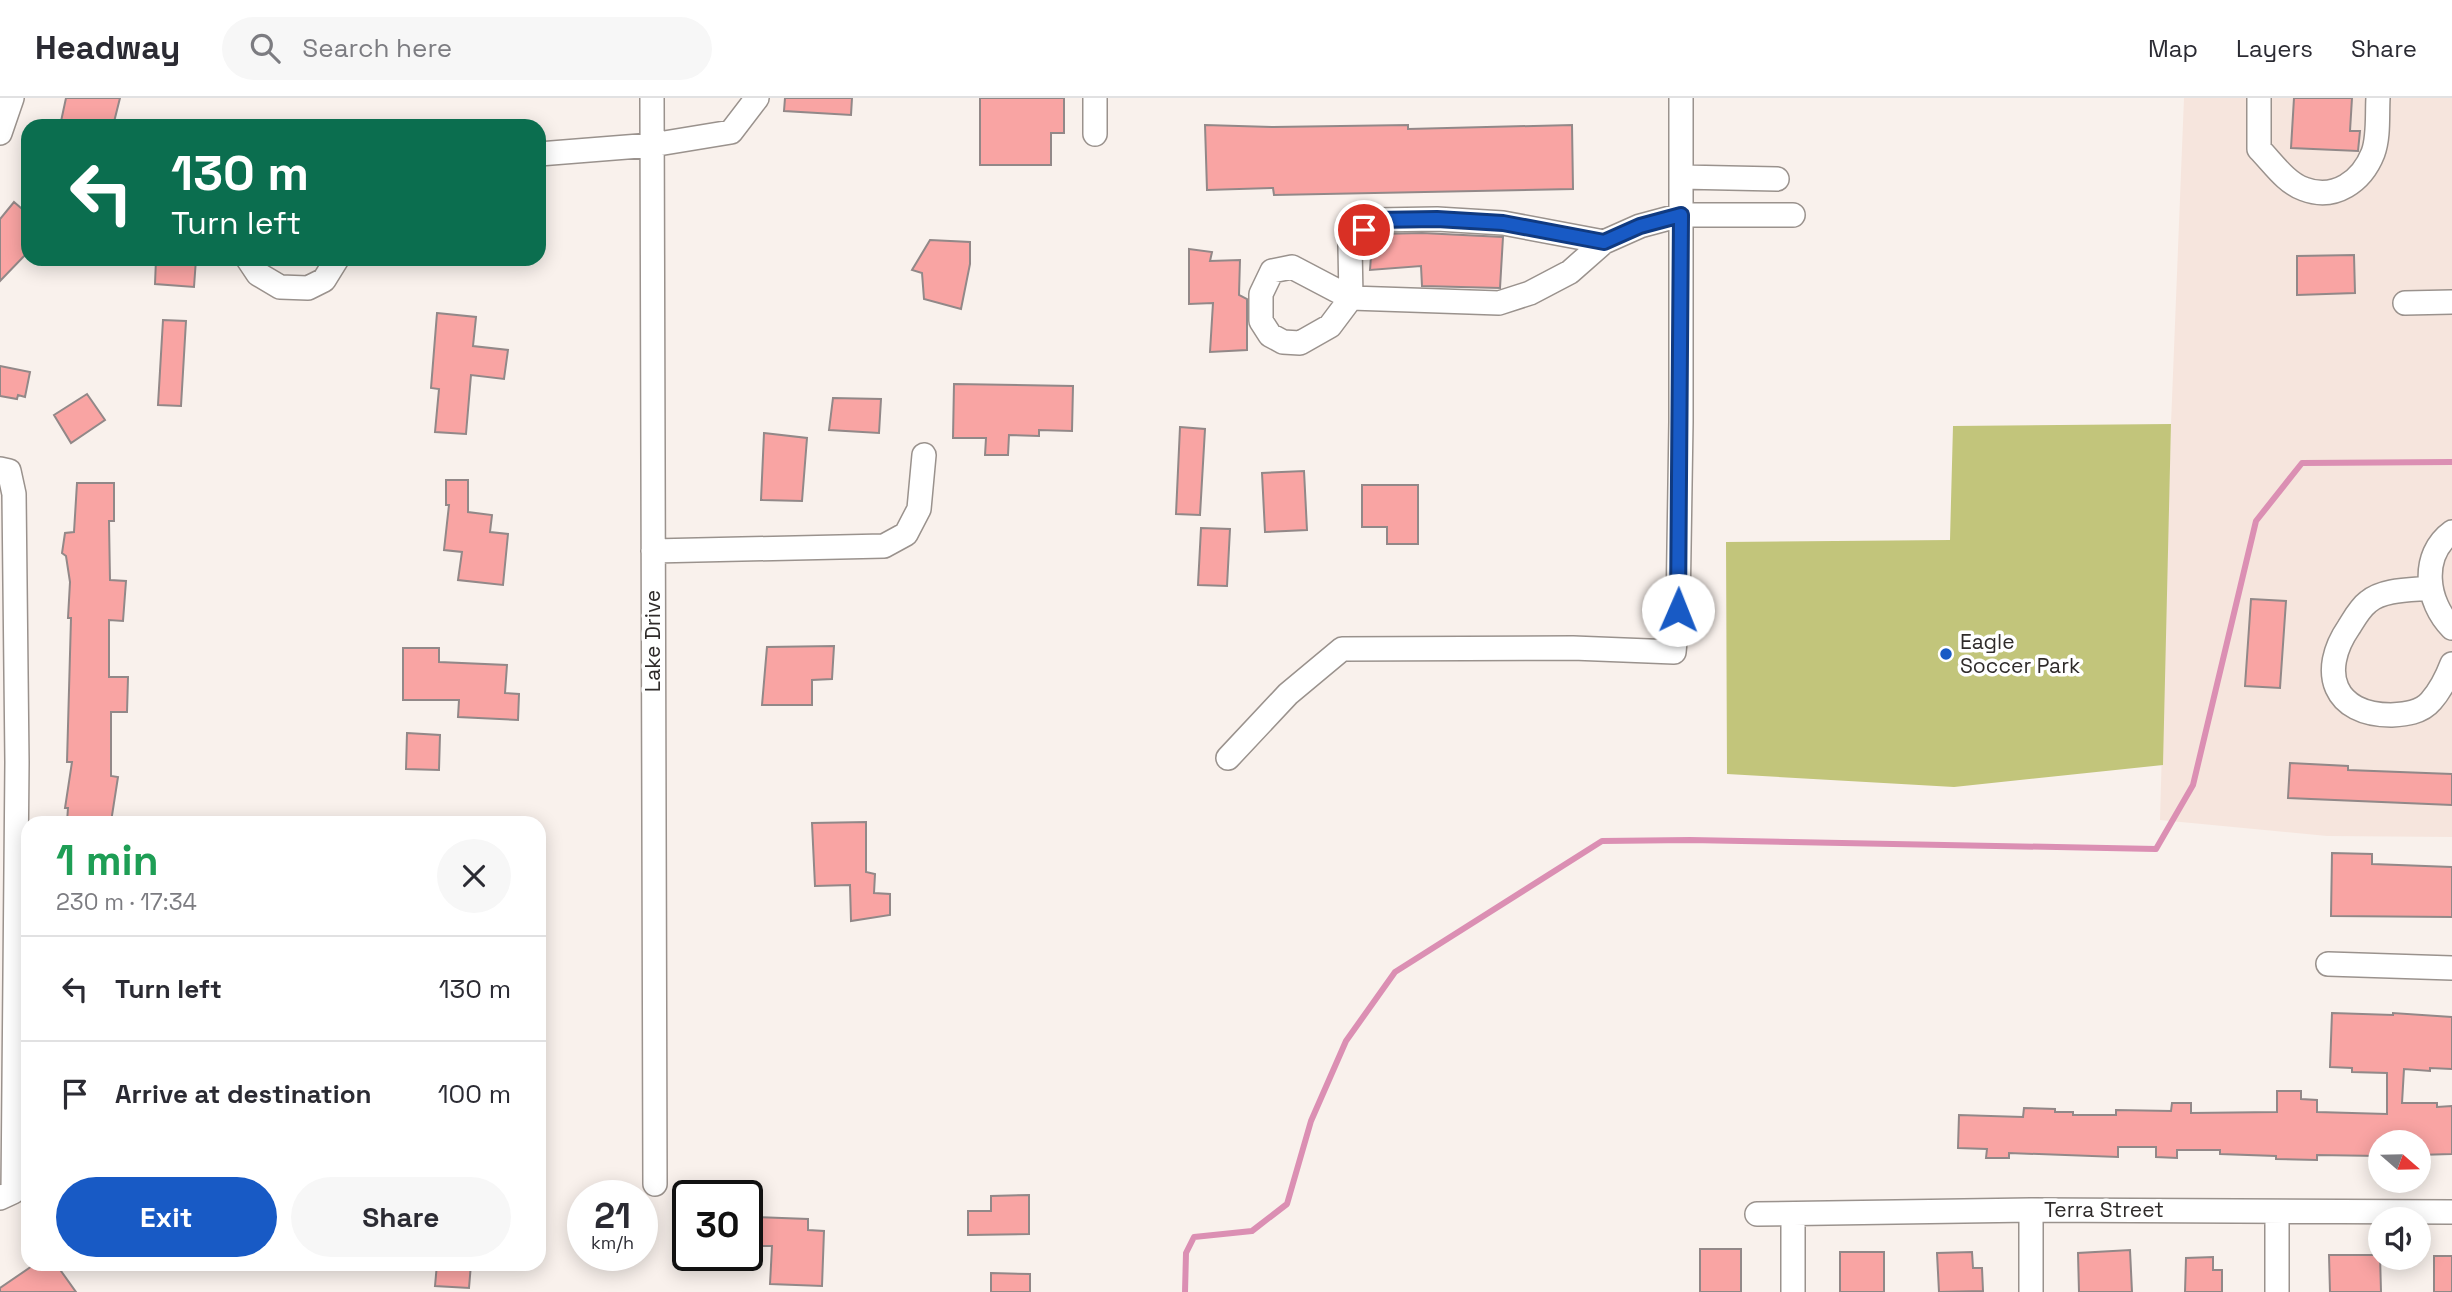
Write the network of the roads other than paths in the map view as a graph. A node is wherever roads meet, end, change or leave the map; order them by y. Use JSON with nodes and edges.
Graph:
{"nodes":[{"id":1,"x":12,"y":98,"type":"edge"},
{"id":2,"x":652,"y":98,"type":"edge"},
{"id":3,"x":757,"y":98,"type":"edge"},
{"id":4,"x":1095,"y":98,"type":"edge"},
{"id":5,"x":1681,"y":98,"type":"edge"},
{"id":6,"x":2259,"y":98,"type":"edge"},
{"id":7,"x":2378,"y":98,"type":"edge"},
{"id":8,"x":0,"y":133,"type":"edge"},
{"id":9,"x":1096,"y":134,"type":"dead end"},
{"id":10,"x":652,"y":145,"type":"junction"},
{"id":11,"x":546,"y":153,"type":"edge"},
{"id":12,"x":1681,"y":177,"type":"junction"},
{"id":13,"x":1777,"y":179,"type":"dead end"},
{"id":14,"x":1681,"y":215,"type":"junction"},
{"id":15,"x":1793,"y":215,"type":"dead end"},
{"id":16,"x":1604,"y":242,"type":"junction"},
{"id":17,"x":253,"y":266,"type":"edge"},
{"id":18,"x":333,"y":266,"type":"edge"},
{"id":19,"x":2452,"y":302,"type":"edge"},
{"id":20,"x":2405,"y":303,"type":"dead end"},
{"id":21,"x":924,"y":454,"type":"dead end"},
{"id":22,"x":0,"y":469,"type":"edge"},
{"id":23,"x":2452,"y":532,"type":"edge"},
{"id":24,"x":653,"y":551,"type":"junction"},
{"id":25,"x":2431,"y":588,"type":"junction"},
{"id":26,"x":2452,"y":628,"type":"edge"},
{"id":27,"x":2452,"y":664,"type":"edge"},
{"id":28,"x":1228,"y":758,"type":"dead end"},
{"id":29,"x":2328,"y":964,"type":"dead end"},
{"id":30,"x":2452,"y":968,"type":"edge"},
{"id":31,"x":655,"y":1180,"type":"edge"},
{"id":32,"x":0,"y":1198,"type":"edge"},
{"id":33,"x":2031,"y":1210,"type":"junction"},
{"id":34,"x":2277,"y":1212,"type":"junction"},
{"id":35,"x":2452,"y":1212,"type":"edge"},
{"id":36,"x":1757,"y":1214,"type":"dead end"},
{"id":37,"x":1793,"y":1215,"type":"junction"},
{"id":38,"x":1793,"y":1292,"type":"edge"},
{"id":39,"x":2031,"y":1292,"type":"edge"},
{"id":40,"x":2277,"y":1292,"type":"edge"}],
"edges":[{"from":1,"to":8,"type":"street"},
{"from":2,"to":10,"type":"street","name":"Lake Drive"},
{"from":3,"to":10,"type":"street"},
{"from":4,"to":9,"type":"street"},
{"from":5,"to":12,"type":"street"},
{"from":6,"to":7,"type":"street"},
{"from":10,"to":11,"type":"street"},
{"from":10,"to":24,"type":"street","name":"Lake Drive"},
{"from":12,"to":13,"type":"street"},
{"from":12,"to":14,"type":"street"},
{"from":14,"to":15,"type":"street"},
{"from":14,"to":16,"type":"street"},
{"from":14,"to":28,"type":"street"},
{"from":16,"to":16,"type":"street"},
{"from":17,"to":18,"type":"street"},
{"from":19,"to":20,"type":"street"},
{"from":21,"to":24,"type":"street"},
{"from":22,"to":32,"type":"street"},
{"from":23,"to":25,"type":"street"},
{"from":24,"to":31,"type":"street","name":"Lake Drive"},
{"from":25,"to":26,"type":"street"},
{"from":25,"to":27,"type":"street"},
{"from":29,"to":30,"type":"street"},
{"from":33,"to":34,"type":"street","name":"Terra Street"},
{"from":33,"to":37,"type":"street","name":"Terra Street"},
{"from":33,"to":39,"type":"street"},
{"from":34,"to":35,"type":"street","name":"Terra Street"},
{"from":34,"to":40,"type":"street"},
{"from":36,"to":37,"type":"street","name":"Terra Street"},
{"from":37,"to":38,"type":"street"}]}
